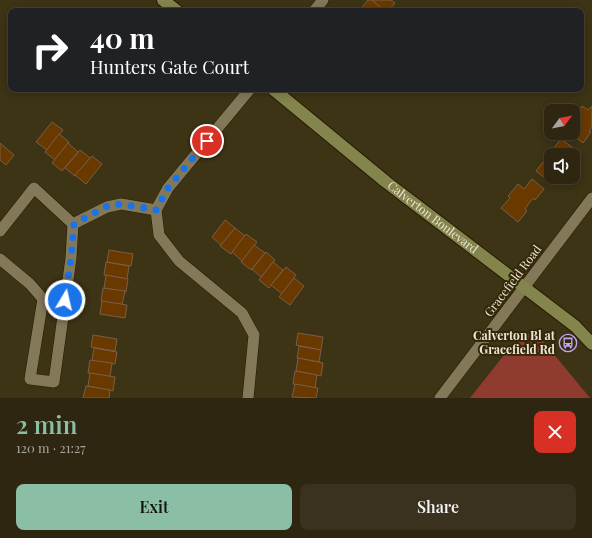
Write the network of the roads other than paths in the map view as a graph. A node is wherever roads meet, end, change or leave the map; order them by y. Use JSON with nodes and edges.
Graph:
{"nodes":[{"id":1,"x":163,"y":0,"type":"edge"},
{"id":2,"x":323,"y":0,"type":"edge"},
{"id":3,"x":173,"y":8,"type":"edge"},
{"id":4,"x":316,"y":8,"type":"edge"},
{"id":5,"x":248,"y":92,"type":"edge"},
{"id":6,"x":277,"y":92,"type":"edge"},
{"id":7,"x":592,"y":198,"type":"edge"},
{"id":8,"x":156,"y":210,"type":"junction"},
{"id":9,"x":74,"y":224,"type":"junction"},
{"id":10,"x":0,"y":231,"type":"edge"},
{"id":11,"x":0,"y":259,"type":"edge"},
{"id":12,"x":525,"y":286,"type":"junction"},
{"id":13,"x":43,"y":299,"type":"junction"},
{"id":14,"x":63,"y":315,"type":"junction"},
{"id":15,"x":592,"y":344,"type":"edge"},
{"id":16,"x":248,"y":398,"type":"edge"},
{"id":17,"x":440,"y":398,"type":"edge"}],
"edges":[{"from":1,"to":3,"type":"street"},
{"from":2,"to":4,"type":"street"},
{"from":5,"to":8,"type":"street"},
{"from":6,"to":12,"type":"street","name":"Calverton Boulevard"},
{"from":7,"to":12,"type":"street","name":"Gracefield Road"},
{"from":8,"to":9,"type":"street"},
{"from":8,"to":16,"type":"street"},
{"from":9,"to":10,"type":"street"},
{"from":9,"to":14,"type":"street"},
{"from":11,"to":13,"type":"street"},
{"from":12,"to":15,"type":"street","name":"Calverton Boulevard"},
{"from":12,"to":17,"type":"street","name":"Gracefield Road"},
{"from":13,"to":14,"type":"street"},
{"from":13,"to":14,"type":"street"}]}
